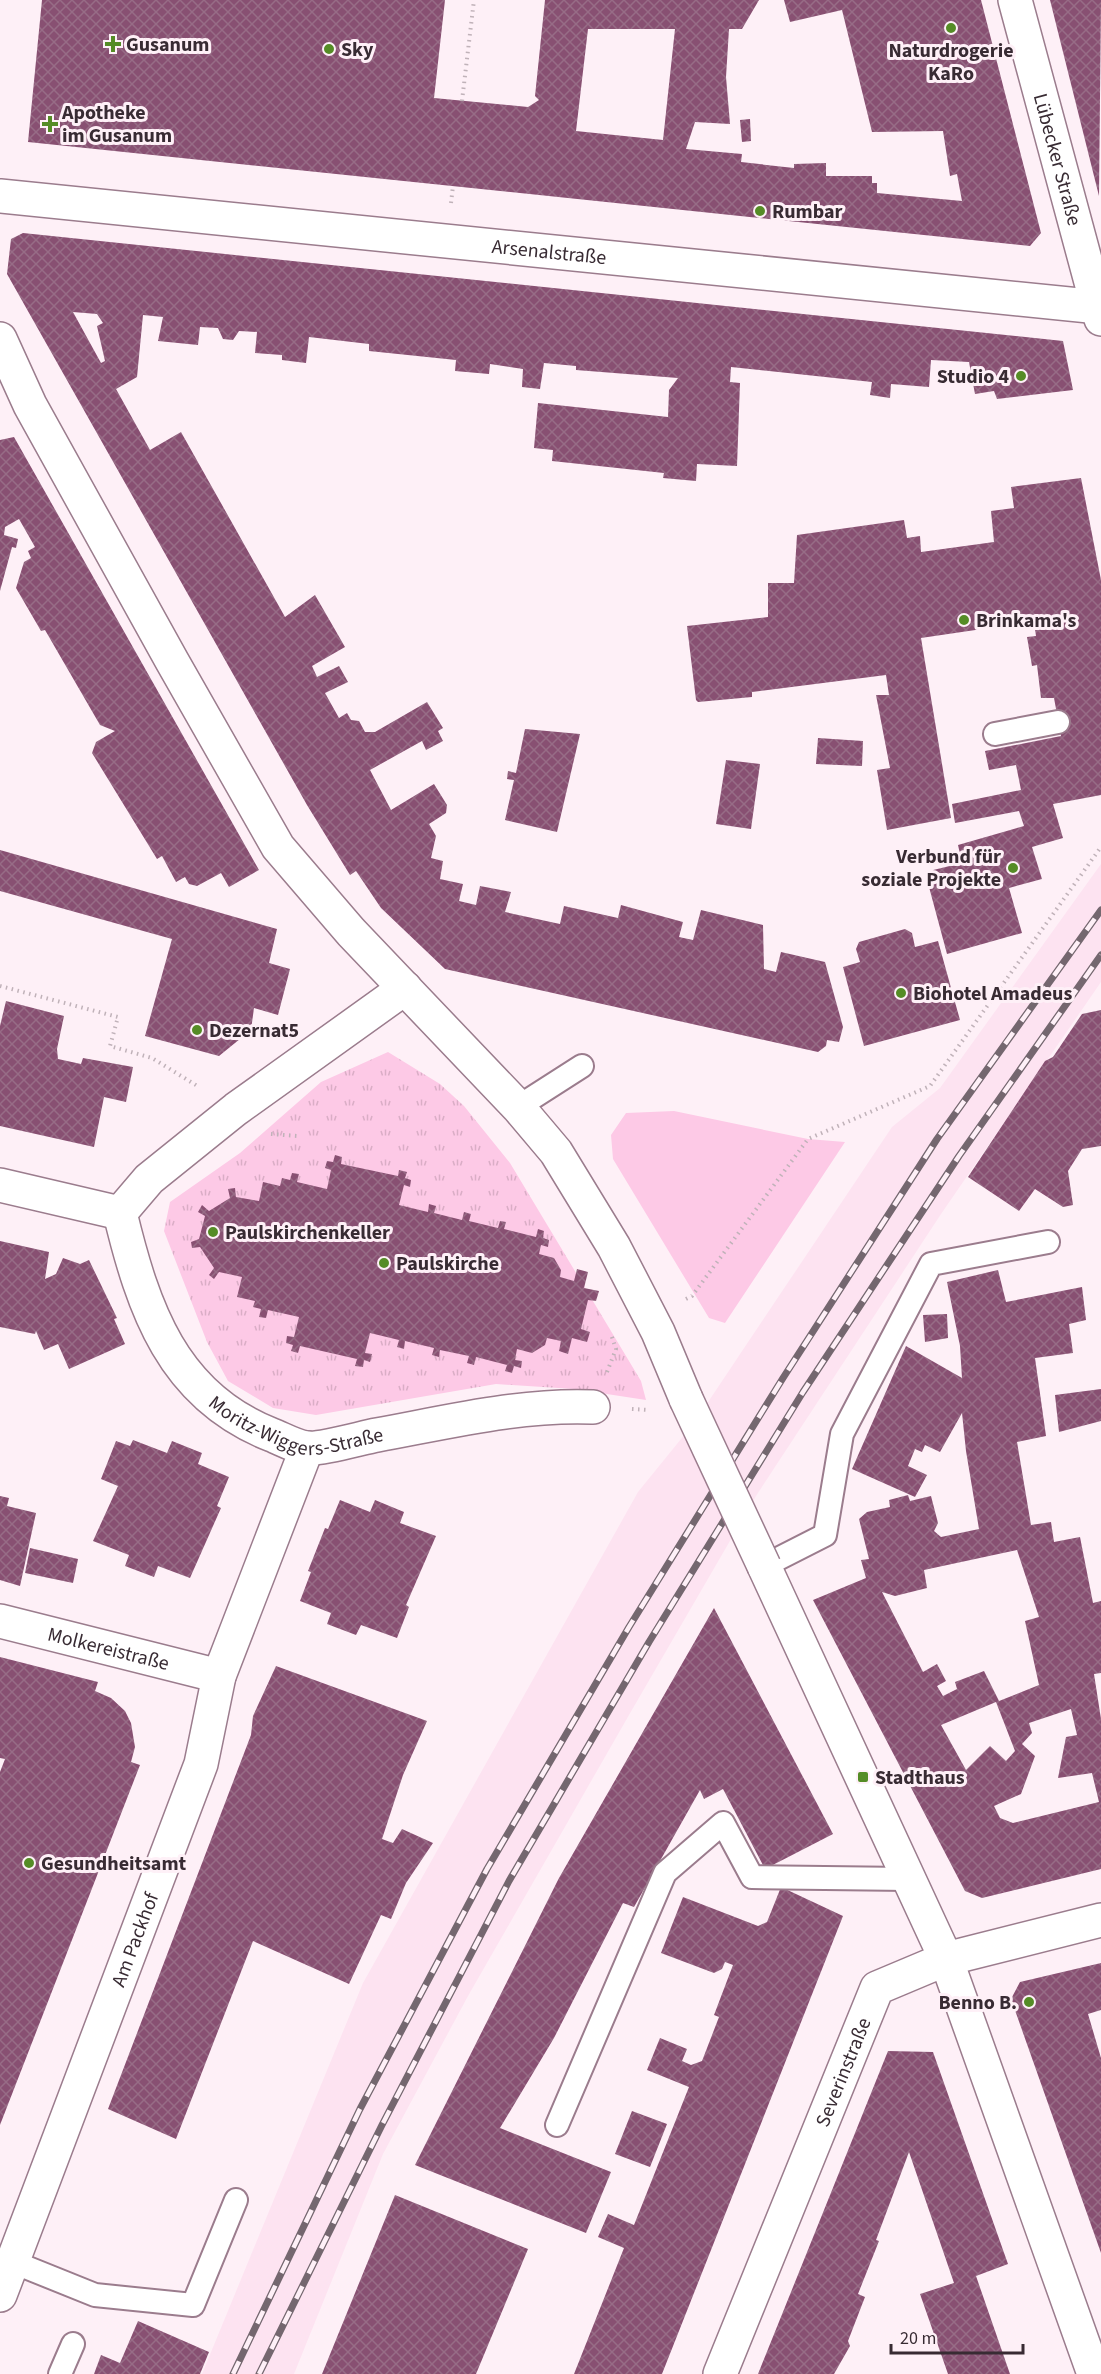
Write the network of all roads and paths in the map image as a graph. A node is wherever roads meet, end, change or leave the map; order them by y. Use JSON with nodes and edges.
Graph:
{"nodes":[{"id":1,"x":474,"y":0,"type":"edge"},
{"id":2,"x":1016,"y":0,"type":"edge"},
{"id":3,"x":462,"y":101,"type":"dead end"},
{"id":4,"x":0,"y":196,"type":"edge"},
{"id":5,"x":1100,"y":313,"type":"edge"},
{"id":6,"x":0,"y":339,"type":"edge"},
{"id":7,"x":0,"y":385,"type":"edge"},
{"id":8,"x":30,"y":405,"type":"junction"},
{"id":9,"x":1058,"y":722,"type":"dead end"},
{"id":10,"x":995,"y":734,"type":"dead end"},
{"id":11,"x":1101,"y":847,"type":"edge"},
{"id":12,"x":0,"y":986,"type":"edge"},
{"id":13,"x":405,"y":988,"type":"junction"},
{"id":14,"x":582,"y":1066,"type":"dead end"},
{"id":15,"x":518,"y":1107,"type":"junction"},
{"id":16,"x":236,"y":1109,"type":"junction"},
{"id":17,"x":269,"y":1134,"type":"dead end"},
{"id":18,"x":298,"y":1136,"type":"dead end"},
{"id":19,"x":0,"y":1185,"type":"edge"},
{"id":20,"x":120,"y":1213,"type":"junction"},
{"id":21,"x":1048,"y":1242,"type":"dead end"},
{"id":22,"x":650,"y":1316,"type":"junction"},
{"id":23,"x":609,"y":1328,"type":"dead end"},
{"id":24,"x":593,"y":1407,"type":"joint"},
{"id":25,"x":307,"y":1448,"type":"junction"},
{"id":26,"x":764,"y":1566,"type":"junction"},
{"id":27,"x":0,"y":1621,"type":"edge"},
{"id":28,"x":219,"y":1676,"type":"junction"},
{"id":29,"x":908,"y":1880,"type":"junction"},
{"id":30,"x":1101,"y":1920,"type":"edge"},
{"id":31,"x":946,"y":1959,"type":"junction"},
{"id":32,"x":557,"y":2125,"type":"dead end"},
{"id":33,"x":236,"y":2200,"type":"dead end"},
{"id":34,"x":13,"y":2262,"type":"junction"},
{"id":35,"x":0,"y":2295,"type":"edge"},
{"id":36,"x":73,"y":2344,"type":"dead end"},
{"id":37,"x":60,"y":2374,"type":"edge"},
{"id":38,"x":720,"y":2374,"type":"edge"},
{"id":39,"x":1094,"y":2374,"type":"edge"}],
"edges":[{"from":1,"to":3,"type":"path"},
{"from":2,"to":5,"type":"street","name":"Lübecker Straße"},
{"from":4,"to":5,"type":"street","name":"Arsenalstraße"},
{"from":6,"to":8,"type":"street"},
{"from":7,"to":8,"type":"street"},
{"from":8,"to":13,"type":"street"},
{"from":9,"to":10,"type":"lane"},
{"from":11,"to":22,"type":"path"},
{"from":12,"to":16,"type":"path"},
{"from":13,"to":15,"type":"street"},
{"from":13,"to":16,"type":"street"},
{"from":14,"to":15,"type":"lane"},
{"from":15,"to":22,"type":"street"},
{"from":16,"to":20,"type":"street"},
{"from":17,"to":18,"type":"path"},
{"from":19,"to":20,"type":"street"},
{"from":20,"to":25,"type":"street","name":"Moritz-Wiggers-Straße"},
{"from":21,"to":26,"type":"lane"},
{"from":22,"to":26,"type":"street","bridge":true},
{"from":23,"to":24,"type":"path"},
{"from":24,"to":25,"type":"street","name":"Moritz-Wiggers-Straße"},
{"from":25,"to":28,"type":"street","name":"Am Packhof"},
{"from":26,"to":29,"type":"street"},
{"from":27,"to":28,"type":"street","name":"Molkereistraße"},
{"from":28,"to":34,"type":"street","name":"Am Packhof"},
{"from":29,"to":31,"type":"street"},
{"from":29,"to":32,"type":"lane"},
{"from":30,"to":31,"type":"street","name":"Severinstraße"},
{"from":31,"to":38,"type":"street","name":"Severinstraße"},
{"from":31,"to":39,"type":"street"},
{"from":33,"to":34,"type":"lane"},
{"from":34,"to":35,"type":"street","name":"Am Packhof"},
{"from":36,"to":37,"type":"lane"}]}
